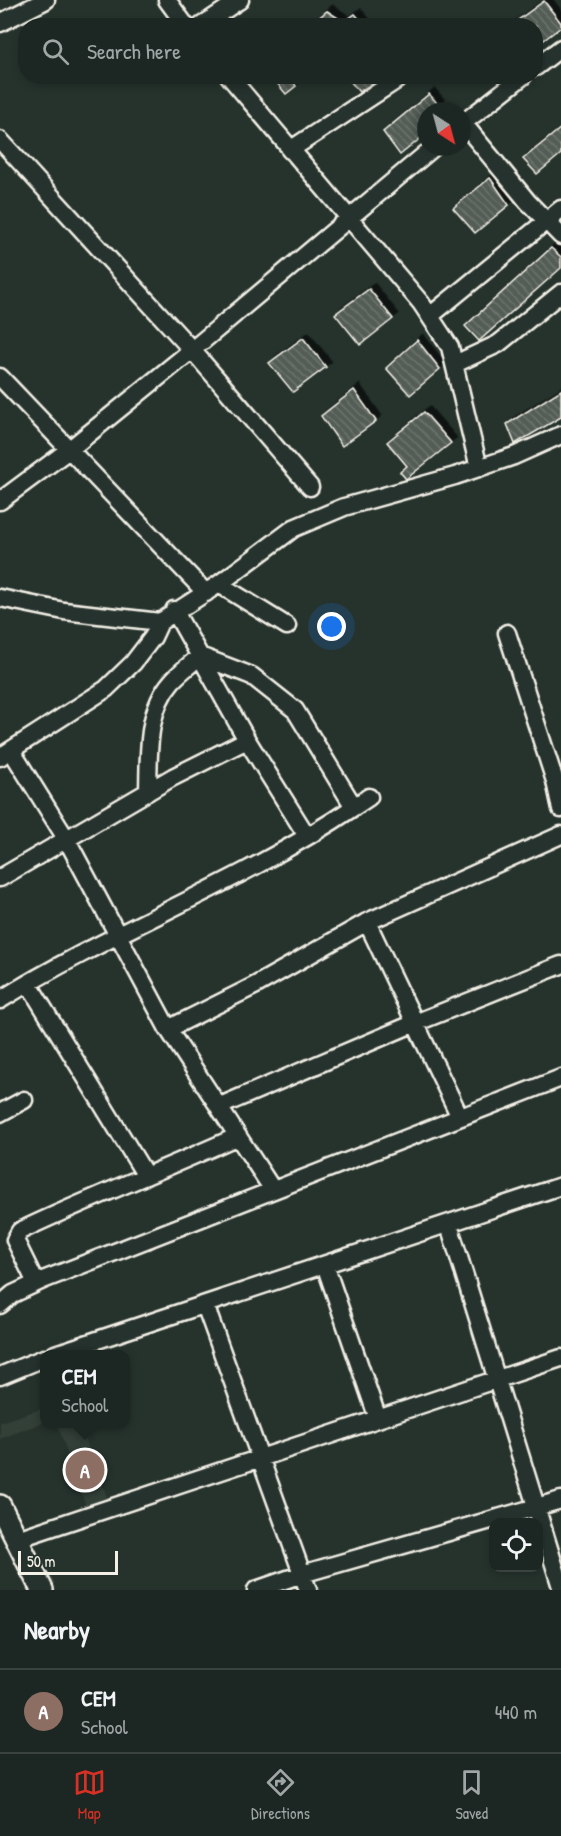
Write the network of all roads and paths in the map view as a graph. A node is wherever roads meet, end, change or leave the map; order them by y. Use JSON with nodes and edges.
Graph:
{"nodes":[{"id":1,"x":46,"y":0,"type":"edge"},
{"id":2,"x":167,"y":0,"type":"edge"},
{"id":3,"x":240,"y":0,"type":"edge"},
{"id":4,"x":180,"y":18,"type":"edge"},
{"id":5,"x":213,"y":18,"type":"edge"},
{"id":6,"x":0,"y":23,"type":"edge"},
{"id":7,"x":561,"y":48,"type":"edge"},
{"id":8,"x":543,"y":62,"type":"edge"},
{"id":9,"x":236,"y":84,"type":"edge"},
{"id":10,"x":391,"y":84,"type":"edge"},
{"id":11,"x":514,"y":84,"type":"edge"},
{"id":12,"x":471,"y":117,"type":"edge"},
{"id":13,"x":471,"y":132,"type":"edge"},
{"id":14,"x":0,"y":140,"type":"edge"},
{"id":15,"x":290,"y":150,"type":"junction"},
{"id":16,"x":423,"y":156,"type":"edge"},
{"id":17,"x":561,"y":209,"type":"edge"},
{"id":18,"x":348,"y":219,"type":"junction"},
{"id":19,"x":545,"y":220,"type":"junction"},
{"id":20,"x":561,"y":236,"type":"edge"},
{"id":21,"x":561,"y":293,"type":"edge"},
{"id":22,"x":430,"y":316,"type":"junction"},
{"id":23,"x":192,"y":350,"type":"junction"},
{"id":24,"x":455,"y":364,"type":"junction"},
{"id":25,"x":0,"y":377,"type":"edge"},
{"id":26,"x":561,"y":435,"type":"edge"},
{"id":27,"x":70,"y":448,"type":"junction"},
{"id":28,"x":479,"y":468,"type":"junction"},
{"id":29,"x":310,"y":487,"type":"dead end"},
{"id":30,"x":0,"y":501,"type":"edge"},
{"id":31,"x":213,"y":588,"type":"junction"},
{"id":32,"x":0,"y":598,"type":"edge"},
{"id":33,"x":174,"y":610,"type":"junction"},
{"id":34,"x":160,"y":622,"type":"junction"},
{"id":35,"x":287,"y":627,"type":"dead end"},
{"id":36,"x":507,"y":633,"type":"dead end"},
{"id":37,"x":200,"y":656,"type":"junction"},
{"id":38,"x":247,"y":740,"type":"junction"},
{"id":39,"x":6,"y":753,"type":"edge"},
{"id":40,"x":148,"y":792,"type":"junction"},
{"id":41,"x":369,"y":797,"type":"dead end"},
{"id":42,"x":354,"y":807,"type":"junction"},
{"id":43,"x":561,"y":809,"type":"edge"},
{"id":44,"x":561,"y":835,"type":"edge"},
{"id":45,"x":307,"y":836,"type":"junction"},
{"id":46,"x":67,"y":840,"type":"junction"},
{"id":47,"x":0,"y":878,"type":"edge"},
{"id":48,"x":367,"y":922,"type":"junction"},
{"id":49,"x":120,"y":935,"type":"junction"},
{"id":50,"x":561,"y":965,"type":"edge"},
{"id":51,"x":27,"y":983,"type":"junction"},
{"id":52,"x":0,"y":1000,"type":"edge"},
{"id":53,"x":415,"y":1023,"type":"junction"},
{"id":54,"x":168,"y":1029,"type":"junction"},
{"id":55,"x":561,"y":1078,"type":"edge"},
{"id":56,"x":24,"y":1100,"type":"dead end"},
{"id":57,"x":220,"y":1106,"type":"junction"},
{"id":58,"x":0,"y":1113,"type":"edge"},
{"id":59,"x":460,"y":1118,"type":"junction"},
{"id":60,"x":238,"y":1136,"type":"junction"},
{"id":61,"x":146,"y":1176,"type":"junction"},
{"id":62,"x":561,"y":1186,"type":"edge"},
{"id":63,"x":273,"y":1190,"type":"junction"},
{"id":64,"x":449,"y":1225,"type":"junction"},
{"id":65,"x":325,"y":1265,"type":"junction"},
{"id":66,"x":36,"y":1283,"type":"junction"},
{"id":67,"x":0,"y":1305,"type":"edge"},
{"id":68,"x":205,"y":1305,"type":"junction"},
{"id":69,"x":67,"y":1350,"type":"edge"},
{"id":70,"x":561,"y":1358,"type":"edge"},
{"id":71,"x":40,"y":1360,"type":"edge"},
{"id":72,"x":0,"y":1376,"type":"edge"},
{"id":73,"x":497,"y":1379,"type":"junction"},
{"id":74,"x":378,"y":1419,"type":"junction"},
{"id":75,"x":262,"y":1458,"type":"junction"},
{"id":76,"x":561,"y":1500,"type":"edge"},
{"id":77,"x":0,"y":1506,"type":"edge"},
{"id":78,"x":537,"y":1507,"type":"junction"},
{"id":79,"x":17,"y":1539,"type":"junction"},
{"id":80,"x":302,"y":1574,"type":"junction"},
{"id":81,"x":561,"y":1587,"type":"edge"},
{"id":82,"x":42,"y":1590,"type":"edge"},
{"id":83,"x":256,"y":1590,"type":"edge"},
{"id":84,"x":308,"y":1590,"type":"edge"},
{"id":85,"x":549,"y":1590,"type":"edge"}],
"edges":[{"from":1,"to":6,"type":"street"},
{"from":2,"to":4,"type":"street"},
{"from":3,"to":5,"type":"street"},
{"from":7,"to":8,"type":"street"},
{"from":9,"to":15,"type":"street"},
{"from":10,"to":15,"type":"street"},
{"from":11,"to":12,"type":"street"},
{"from":13,"to":19,"type":"street"},
{"from":14,"to":23,"type":"street"},
{"from":15,"to":18,"type":"street"},
{"from":16,"to":18,"type":"street"},
{"from":17,"to":19,"type":"street"},
{"from":18,"to":22,"type":"street"},
{"from":18,"to":23,"type":"street"},
{"from":19,"to":20,"type":"street"},
{"from":19,"to":22,"type":"street"},
{"from":21,"to":24,"type":"street"},
{"from":22,"to":24,"type":"street"},
{"from":23,"to":27,"type":"street"},
{"from":23,"to":29,"type":"street"},
{"from":24,"to":28,"type":"street"},
{"from":25,"to":27,"type":"street"},
{"from":26,"to":28,"type":"street"},
{"from":27,"to":30,"type":"street"},
{"from":27,"to":31,"type":"street"},
{"from":28,"to":31,"type":"street"},
{"from":31,"to":33,"type":"street"},
{"from":31,"to":35,"type":"street"},
{"from":32,"to":34,"type":"street"},
{"from":33,"to":34,"type":"street"},
{"from":33,"to":37,"type":"street"},
{"from":34,"to":39,"type":"street"},
{"from":36,"to":43,"type":"street"},
{"from":37,"to":38,"type":"street"},
{"from":37,"to":40,"type":"street"},
{"from":37,"to":42,"type":"street"},
{"from":38,"to":40,"type":"street"},
{"from":38,"to":45,"type":"street"},
{"from":39,"to":46,"type":"street"},
{"from":40,"to":46,"type":"street"},
{"from":41,"to":42,"type":"street"},
{"from":42,"to":45,"type":"street"},
{"from":44,"to":48,"type":"street"},
{"from":45,"to":49,"type":"street"},
{"from":46,"to":47,"type":"street"},
{"from":46,"to":49,"type":"street"},
{"from":48,"to":53,"type":"street"},
{"from":48,"to":54,"type":"street"},
{"from":49,"to":51,"type":"street"},
{"from":49,"to":54,"type":"street"},
{"from":50,"to":53,"type":"street"},
{"from":51,"to":52,"type":"street"},
{"from":51,"to":61,"type":"street"},
{"from":53,"to":57,"type":"street"},
{"from":53,"to":59,"type":"street"},
{"from":54,"to":57,"type":"street"},
{"from":55,"to":59,"type":"street"},
{"from":56,"to":58,"type":"street"},
{"from":57,"to":60,"type":"street"},
{"from":59,"to":63,"type":"street"},
{"from":60,"to":61,"type":"street"},
{"from":60,"to":63,"type":"street"},
{"from":61,"to":66,"type":"street"},
{"from":62,"to":64,"type":"street"},
{"from":63,"to":66,"type":"street"},
{"from":64,"to":65,"type":"street"},
{"from":64,"to":73,"type":"street"},
{"from":65,"to":68,"type":"street"},
{"from":65,"to":74,"type":"street"},
{"from":66,"to":67,"type":"street"},
{"from":68,"to":69,"type":"street"},
{"from":68,"to":75,"type":"street"},
{"from":70,"to":73,"type":"street"},
{"from":71,"to":72,"type":"street"},
{"from":73,"to":74,"type":"street"},
{"from":73,"to":78,"type":"street"},
{"from":74,"to":75,"type":"street"},
{"from":75,"to":79,"type":"street"},
{"from":75,"to":80,"type":"street"},
{"from":76,"to":78,"type":"street"},
{"from":77,"to":79,"type":"main road"},
{"from":78,"to":80,"type":"street"},
{"from":78,"to":81,"type":"street"},
{"from":79,"to":82,"type":"main road"},
{"from":80,"to":83,"type":"street"},
{"from":80,"to":84,"type":"street"},
{"from":81,"to":85,"type":"street"}]}
